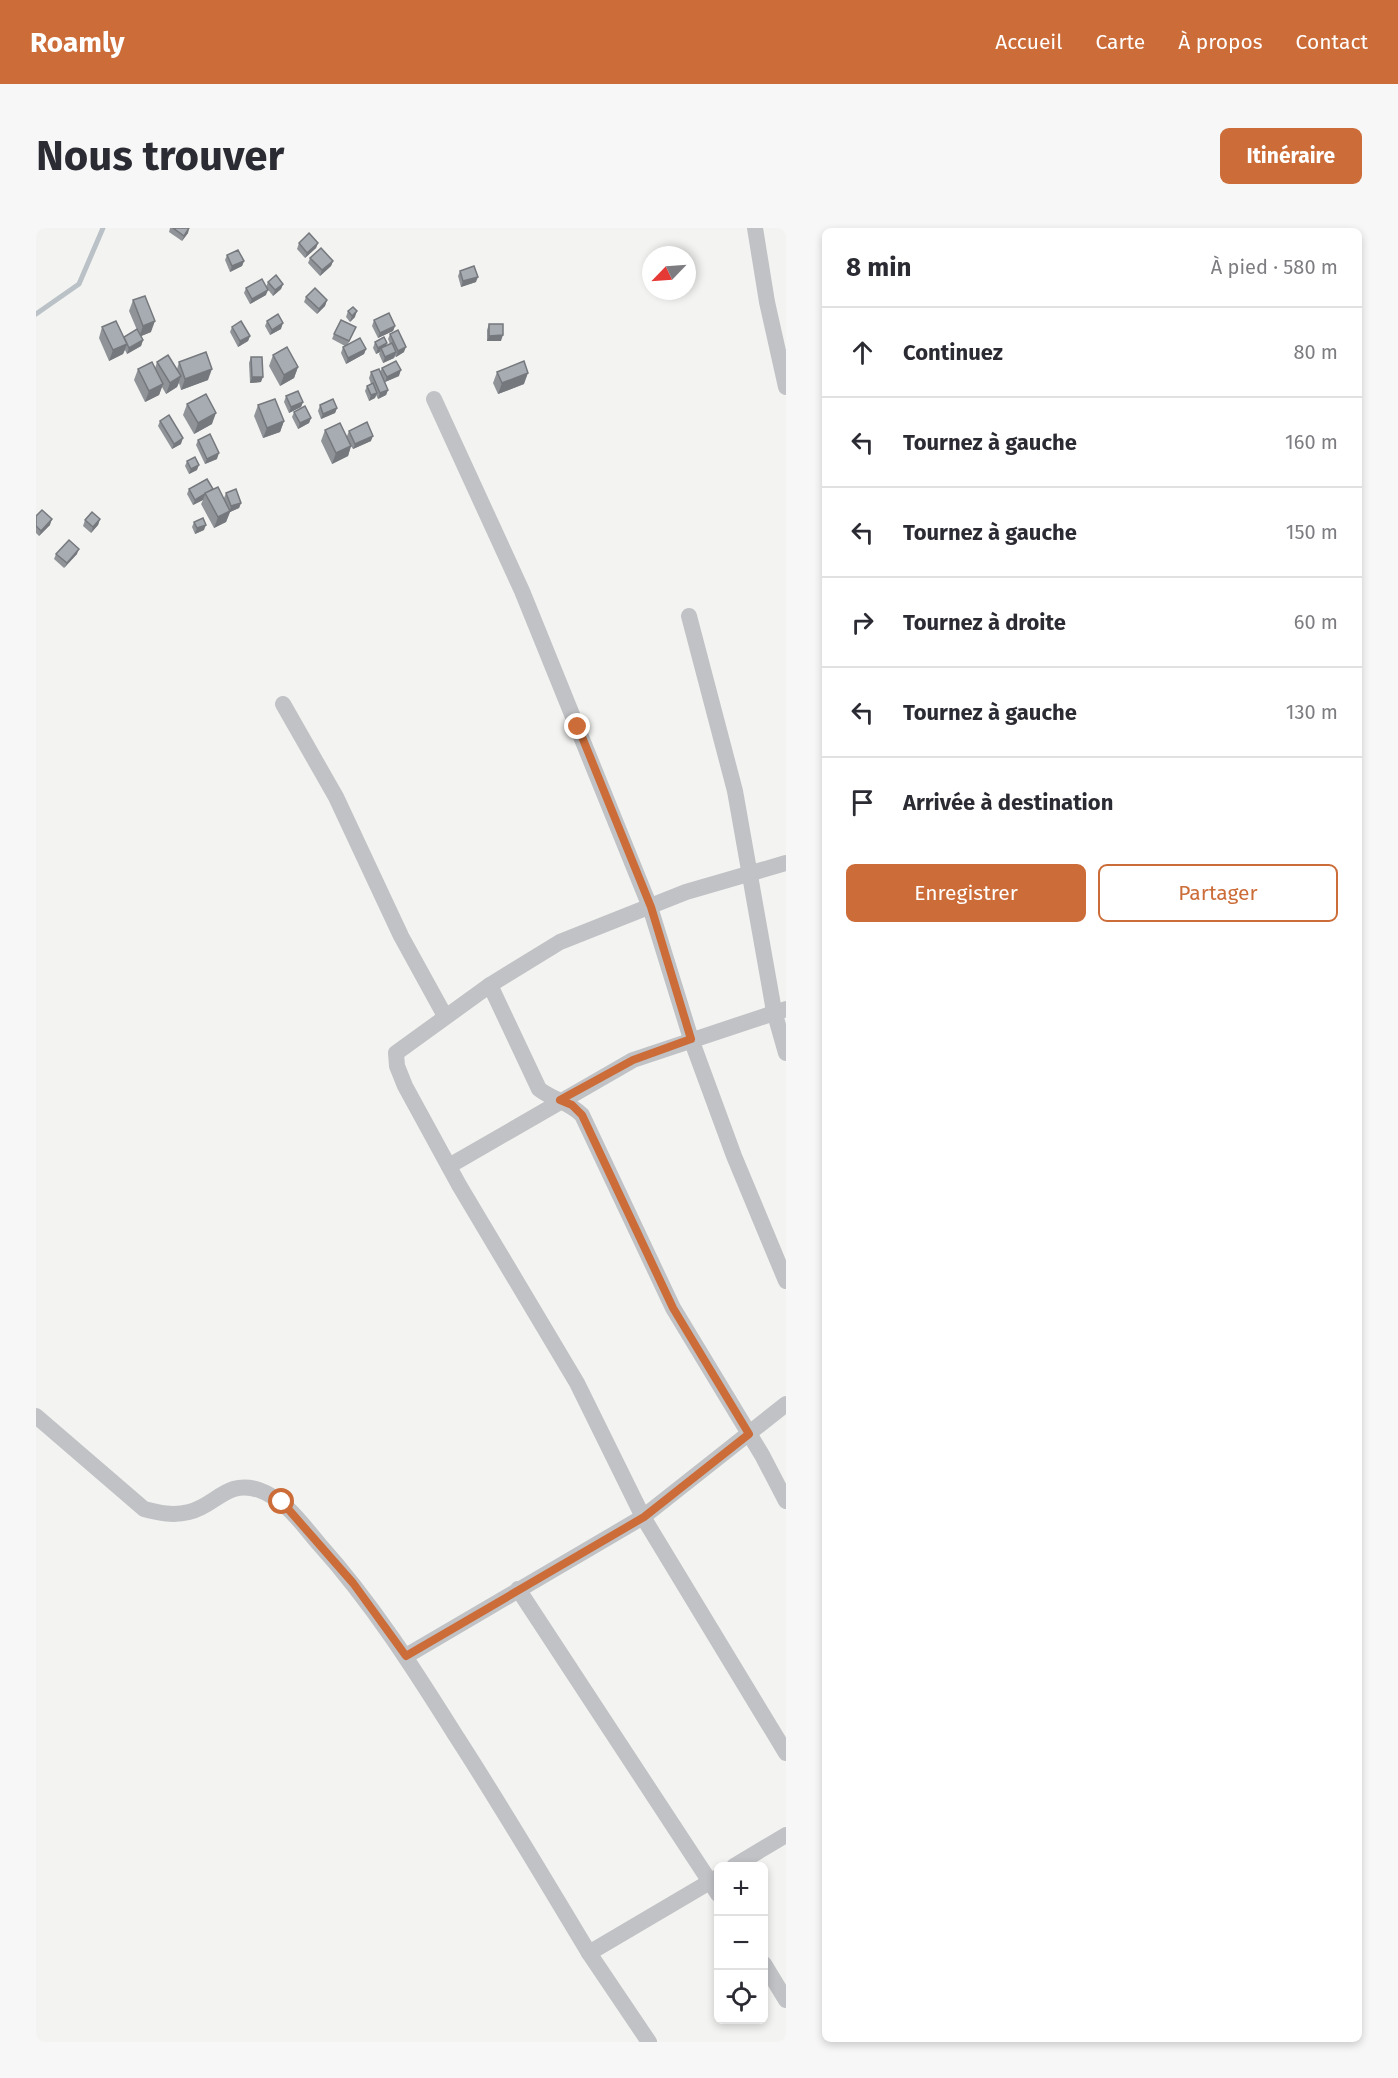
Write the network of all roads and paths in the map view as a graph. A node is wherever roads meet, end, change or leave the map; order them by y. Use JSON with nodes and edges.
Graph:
{"nodes":[{"id":1,"x":755,"y":228,"type":"edge"},
{"id":2,"x":780,"y":334,"type":"edge"},
{"id":3,"x":786,"y":387,"type":"edge"},
{"id":4,"x":434,"y":399,"type":"dead end"},
{"id":5,"x":689,"y":616,"type":"dead end"},
{"id":6,"x":283,"y":704,"type":"dead end"},
{"id":7,"x":786,"y":863,"type":"edge"},
{"id":8,"x":751,"y":873,"type":"junction"},
{"id":9,"x":651,"y":907,"type":"junction"},
{"id":10,"x":490,"y":985,"type":"junction"},
{"id":11,"x":780,"y":1010,"type":"edge"},
{"id":12,"x":445,"y":1016,"type":"junction"},
{"id":13,"x":691,"y":1039,"type":"junction"},
{"id":14,"x":786,"y":1053,"type":"edge"},
{"id":15,"x":560,"y":1100,"type":"junction"},
{"id":16,"x":449,"y":1166,"type":"junction"},
{"id":17,"x":786,"y":1281,"type":"edge"},
{"id":18,"x":786,"y":1404,"type":"edge"},
{"id":19,"x":36,"y":1416,"type":"edge"},
{"id":20,"x":749,"y":1434,"type":"junction"},
{"id":21,"x":786,"y":1501,"type":"edge"},
{"id":22,"x":644,"y":1517,"type":"junction"},
{"id":23,"x":518,"y":1589,"type":"junction"},
{"id":24,"x":406,"y":1656,"type":"junction"},
{"id":25,"x":786,"y":1754,"type":"edge"},
{"id":26,"x":786,"y":1835,"type":"edge"},
{"id":27,"x":741,"y":1862,"type":"edge"},
{"id":28,"x":714,"y":1881,"type":"edge"},
{"id":29,"x":714,"y":1885,"type":"edge"},
{"id":30,"x":589,"y":1953,"type":"junction"},
{"id":31,"x":768,"y":1970,"type":"edge"},
{"id":32,"x":786,"y":2000,"type":"edge"},
{"id":33,"x":649,"y":2042,"type":"edge"}],
"edges":[{"from":1,"to":2,"type":"street"},
{"from":2,"to":3,"type":"street"},
{"from":4,"to":9,"type":"street"},
{"from":5,"to":8,"type":"street"},
{"from":6,"to":12,"type":"street"},
{"from":7,"to":8,"type":"street"},
{"from":8,"to":9,"type":"street"},
{"from":8,"to":11,"type":"street"},
{"from":9,"to":10,"type":"street"},
{"from":9,"to":13,"type":"street"},
{"from":10,"to":12,"type":"street"},
{"from":10,"to":15,"type":"street"},
{"from":11,"to":13,"type":"street"},
{"from":11,"to":14,"type":"street"},
{"from":12,"to":16,"type":"street"},
{"from":13,"to":15,"type":"street"},
{"from":13,"to":17,"type":"street"},
{"from":15,"to":16,"type":"street"},
{"from":15,"to":20,"type":"street"},
{"from":16,"to":22,"type":"street"},
{"from":18,"to":20,"type":"street"},
{"from":19,"to":24,"type":"street"},
{"from":20,"to":21,"type":"street"},
{"from":20,"to":22,"type":"street"},
{"from":22,"to":23,"type":"street"},
{"from":22,"to":25,"type":"street"},
{"from":23,"to":24,"type":"street"},
{"from":23,"to":28,"type":"street"},
{"from":24,"to":30,"type":"street"},
{"from":26,"to":27,"type":"street"},
{"from":29,"to":30,"type":"street"},
{"from":30,"to":33,"type":"street"},
{"from":31,"to":32,"type":"street"}]}
